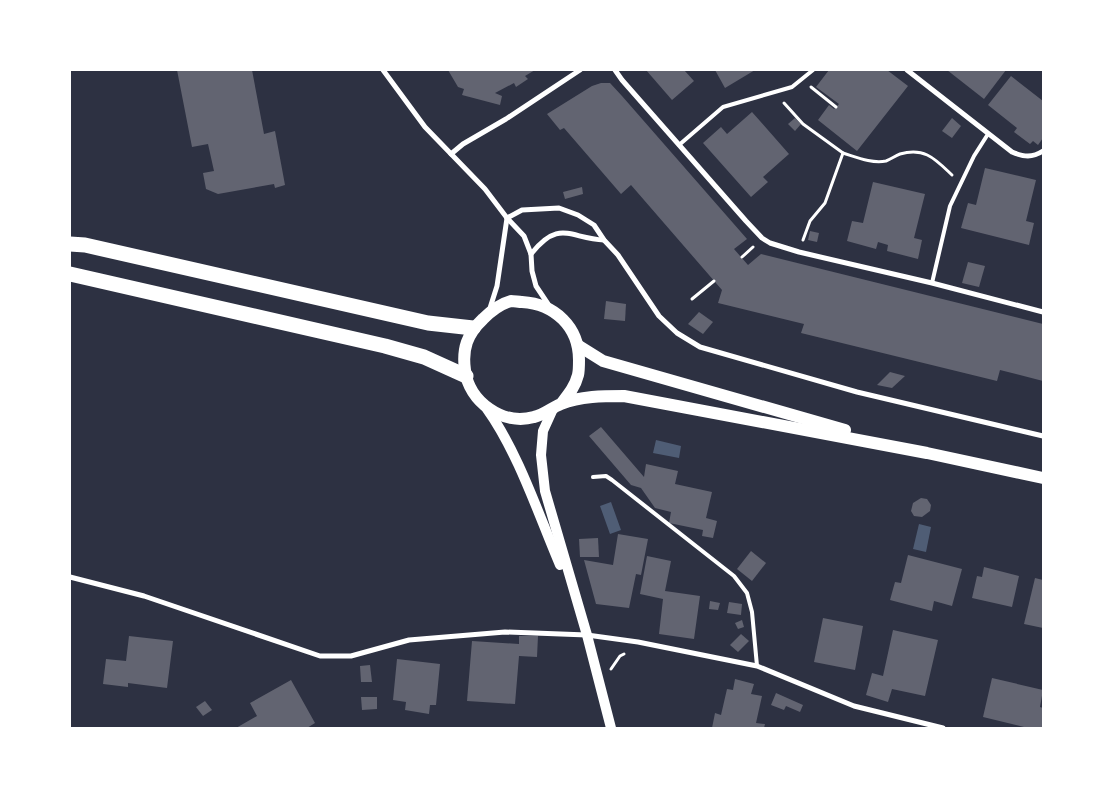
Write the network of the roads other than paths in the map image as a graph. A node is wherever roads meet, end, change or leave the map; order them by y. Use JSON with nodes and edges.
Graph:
{"nodes":[{"id":1,"x":384,"y":70,"type":"edge"},
{"id":2,"x":580,"y":70,"type":"edge"},
{"id":3,"x":615,"y":70,"type":"edge"},
{"id":4,"x":813,"y":70,"type":"edge"},
{"id":5,"x":908,"y":70,"type":"edge"},
{"id":6,"x":988,"y":134,"type":"junction"},
{"id":7,"x":679,"y":144,"type":"junction"},
{"id":8,"x":1043,"y":151,"type":"edge"},
{"id":9,"x":451,"y":154,"type":"junction"},
{"id":10,"x":507,"y":218,"type":"junction"},
{"id":11,"x":70,"y":238,"type":"edge"},
{"id":12,"x":604,"y":240,"type":"junction"},
{"id":13,"x":78,"y":244,"type":"edge"},
{"id":14,"x":531,"y":254,"type":"junction"},
{"id":15,"x":70,"y":274,"type":"edge"},
{"id":16,"x":932,"y":283,"type":"junction"},
{"id":17,"x":554,"y":311,"type":"junction"},
{"id":18,"x":1043,"y":312,"type":"edge"},
{"id":19,"x":488,"y":314,"type":"junction"},
{"id":20,"x":474,"y":328,"type":"junction"},
{"id":21,"x":579,"y":346,"type":"junction"},
{"id":22,"x":466,"y":376,"type":"junction"},
{"id":23,"x":484,"y":405,"type":"junction"},
{"id":24,"x":557,"y":407,"type":"junction"},
{"id":25,"x":1043,"y":436,"type":"edge"},
{"id":26,"x":927,"y":453,"type":"junction"},
{"id":27,"x":593,"y":477,"type":"dead end"},
{"id":28,"x":1043,"y":478,"type":"edge"},
{"id":29,"x":70,"y":577,"type":"edge"},
{"id":30,"x":580,"y":612,"type":"junction"},
{"id":31,"x":587,"y":634,"type":"junction"},
{"id":32,"x":757,"y":666,"type":"junction"},
{"id":33,"x":612,"y":728,"type":"edge"},
{"id":34,"x":943,"y":728,"type":"edge"}],
"edges":[{"from":1,"to":9,"type":"street"},
{"from":2,"to":9,"type":"street"},
{"from":3,"to":7,"type":"street"},
{"from":4,"to":7,"type":"lane"},
{"from":5,"to":6,"type":"street"},
{"from":6,"to":8,"type":"street"},
{"from":6,"to":16,"type":"lane"},
{"from":7,"to":16,"type":"street"},
{"from":9,"to":10,"type":"street"},
{"from":10,"to":12,"type":"street"},
{"from":10,"to":14,"type":"street"},
{"from":10,"to":19,"type":"street"},
{"from":11,"to":13,"type":"highway"},
{"from":12,"to":14,"type":"street"},
{"from":12,"to":25,"type":"street"},
{"from":13,"to":20,"type":"highway"},
{"from":14,"to":17,"type":"street"},
{"from":15,"to":22,"type":"highway"},
{"from":16,"to":18,"type":"street"},
{"from":17,"to":19,"type":"main road"},
{"from":17,"to":21,"type":"main road"},
{"from":19,"to":20,"type":"main road"},
{"from":20,"to":22,"type":"main road"},
{"from":21,"to":24,"type":"main road"},
{"from":21,"to":26,"type":"main road"},
{"from":22,"to":23,"type":"main road"},
{"from":23,"to":24,"type":"main road"},
{"from":23,"to":30,"type":"main road"},
{"from":24,"to":26,"type":"main road"},
{"from":24,"to":30,"type":"main road"},
{"from":26,"to":28,"type":"main road"},
{"from":27,"to":32,"type":"lane"},
{"from":29,"to":31,"type":"street"},
{"from":30,"to":31,"type":"main road"},
{"from":31,"to":32,"type":"street"},
{"from":31,"to":33,"type":"main road"},
{"from":32,"to":34,"type":"street"}]}
